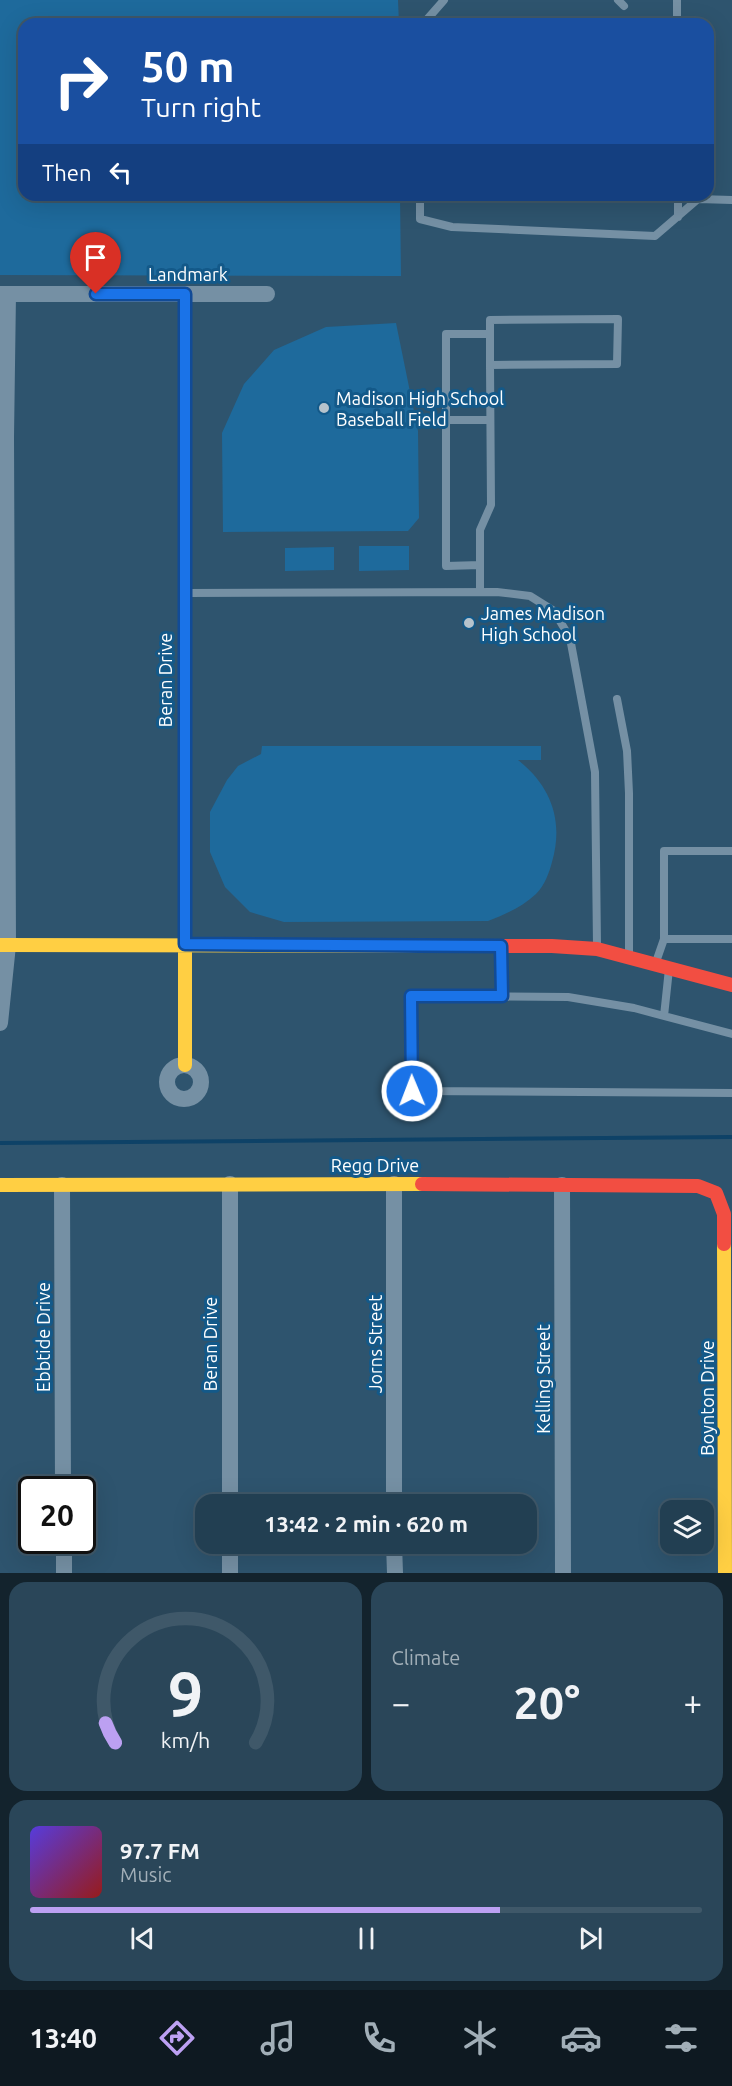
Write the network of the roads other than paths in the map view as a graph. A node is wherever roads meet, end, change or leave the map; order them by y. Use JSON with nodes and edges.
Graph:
{"nodes":[{"id":1,"x":444,"y":0,"type":"edge"},
{"id":2,"x":678,"y":0,"type":"edge"},
{"id":3,"x":428,"y":18,"type":"edge"},
{"id":4,"x":677,"y":18,"type":"edge"},
{"id":5,"x":714,"y":199,"type":"edge"},
{"id":6,"x":732,"y":200,"type":"edge"},
{"id":7,"x":420,"y":201,"type":"edge"},
{"id":8,"x":678,"y":201,"type":"edge"},
{"id":9,"x":696,"y":201,"type":"edge"},
{"id":10,"x":678,"y":218,"type":"junction"},
{"id":11,"x":4,"y":294,"type":"edge"},
{"id":12,"x":185,"y":294,"type":"junction"},
{"id":13,"x":267,"y":294,"type":"dead end"},
{"id":14,"x":490,"y":334,"type":"junction"},
{"id":15,"x":490,"y":365,"type":"junction"},
{"id":16,"x":446,"y":420,"type":"junction"},
{"id":17,"x":490,"y":420,"type":"junction"},
{"id":18,"x":480,"y":565,"type":"junction"},
{"id":19,"x":480,"y":592,"type":"junction"},
{"id":20,"x":184,"y":593,"type":"junction"},
{"id":21,"x":617,"y":699,"type":"dead end"},
{"id":22,"x":732,"y":851,"type":"edge"},
{"id":23,"x":664,"y":939,"type":"junction"},
{"id":24,"x":732,"y":939,"type":"edge"},
{"id":25,"x":185,"y":944,"type":"junction"},
{"id":26,"x":4,"y":945,"type":"edge"},
{"id":27,"x":501,"y":946,"type":"junction"},
{"id":28,"x":597,"y":949,"type":"junction"},
{"id":29,"x":629,"y":956,"type":"junction"},
{"id":30,"x":663,"y":965,"type":"junction"},
{"id":31,"x":732,"y":985,"type":"edge"},
{"id":32,"x":502,"y":996,"type":"junction"},
{"id":33,"x":664,"y":1016,"type":"junction"},
{"id":34,"x":0,"y":1023,"type":"edge"},
{"id":35,"x":732,"y":1034,"type":"edge"},
{"id":36,"x":185,"y":1065,"type":"dead end"},
{"id":37,"x":732,"y":1093,"type":"edge"},
{"id":38,"x":230,"y":1184,"type":"junction"},
{"id":39,"x":394,"y":1184,"type":"junction"},
{"id":40,"x":0,"y":1185,"type":"edge"},
{"id":41,"x":62,"y":1185,"type":"junction"},
{"id":42,"x":562,"y":1185,"type":"junction"},
{"id":43,"x":724,"y":1223,"type":"joint"},
{"id":44,"x":63,"y":1476,"type":"edge"},
{"id":45,"x":230,"y":1494,"type":"edge"},
{"id":46,"x":394,"y":1494,"type":"edge"},
{"id":47,"x":729,"y":1533,"type":"edge"},
{"id":48,"x":63,"y":1554,"type":"edge"},
{"id":49,"x":230,"y":1554,"type":"edge"},
{"id":50,"x":394,"y":1554,"type":"edge"},
{"id":51,"x":64,"y":1573,"type":"edge"},
{"id":52,"x":230,"y":1573,"type":"edge"},
{"id":53,"x":394,"y":1573,"type":"edge"},
{"id":54,"x":563,"y":1573,"type":"edge"},
{"id":55,"x":725,"y":1573,"type":"edge"}],
"edges":[{"from":1,"to":3,"type":"lane"},
{"from":2,"to":4,"type":"lane"},
{"from":5,"to":6,"type":"lane"},
{"from":7,"to":10,"type":"lane"},
{"from":8,"to":10,"type":"lane"},
{"from":9,"to":10,"type":"lane"},
{"from":11,"to":12,"type":"street","name":"Landmark"},
{"from":11,"to":26,"type":"street"},
{"from":12,"to":13,"type":"street","name":"Landmark"},
{"from":12,"to":20,"type":"street","name":"Beran Drive"},
{"from":14,"to":15,"type":"lane"},
{"from":14,"to":15,"type":"lane"},
{"from":14,"to":16,"type":"lane"},
{"from":15,"to":17,"type":"lane"},
{"from":16,"to":17,"type":"lane"},
{"from":16,"to":18,"type":"lane"},
{"from":17,"to":18,"type":"lane"},
{"from":18,"to":19,"type":"lane"},
{"from":19,"to":20,"type":"lane"},
{"from":19,"to":28,"type":"lane"},
{"from":20,"to":25,"type":"street","name":"Beran Drive"},
{"from":21,"to":29,"type":"lane"},
{"from":22,"to":23,"type":"lane"},
{"from":23,"to":24,"type":"lane"},
{"from":23,"to":30,"type":"lane"},
{"from":25,"to":26,"type":"street"},
{"from":25,"to":27,"type":"street"},
{"from":25,"to":36,"type":"street","name":"Beran Drive"},
{"from":26,"to":34,"type":"street"},
{"from":27,"to":28,"type":"street"},
{"from":27,"to":32,"type":"lane"},
{"from":28,"to":29,"type":"street"},
{"from":29,"to":30,"type":"street"},
{"from":30,"to":31,"type":"street"},
{"from":30,"to":33,"type":"lane"},
{"from":32,"to":33,"type":"lane"},
{"from":32,"to":37,"type":"lane"},
{"from":33,"to":35,"type":"lane"},
{"from":38,"to":39,"type":"street","name":"Regg Drive"},
{"from":38,"to":41,"type":"street","name":"Regg Drive"},
{"from":38,"to":45,"type":"street","name":"Beran Drive"},
{"from":39,"to":42,"type":"street","name":"Regg Drive"},
{"from":39,"to":46,"type":"street","name":"Jorns Street"},
{"from":40,"to":41,"type":"street","name":"Regg Drive"},
{"from":41,"to":44,"type":"street","name":"Ebbtide Drive"},
{"from":42,"to":43,"type":"street","name":"Regg Drive"},
{"from":42,"to":54,"type":"street","name":"Kelling Street"},
{"from":43,"to":47,"type":"street","name":"Boynton Drive"},
{"from":47,"to":55,"type":"street","name":"Boynton Drive"},
{"from":48,"to":51,"type":"street"},
{"from":49,"to":52,"type":"street"},
{"from":50,"to":53,"type":"street"}]}
